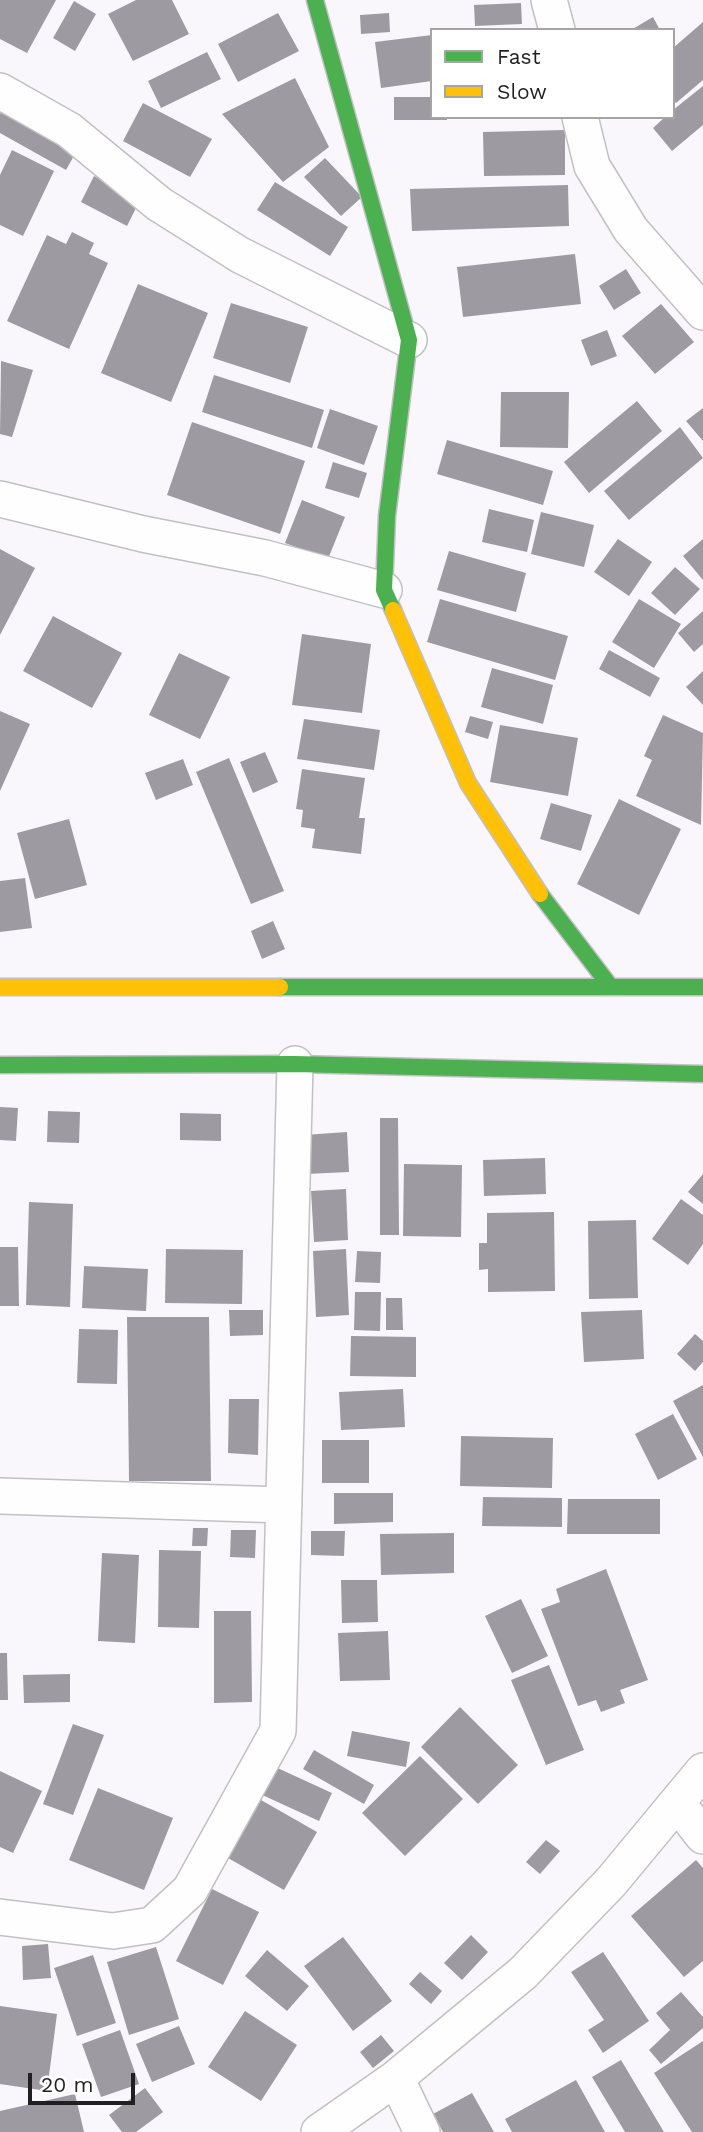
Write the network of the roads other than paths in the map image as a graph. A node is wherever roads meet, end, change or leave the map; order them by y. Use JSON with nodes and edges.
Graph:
{"nodes":[{"id":1,"x":315,"y":0,"type":"edge"},
{"id":2,"x":550,"y":0,"type":"edge"},
{"id":3,"x":557,"y":28,"type":"edge"},
{"id":4,"x":0,"y":91,"type":"edge"},
{"id":5,"x":581,"y":119,"type":"edge"},
{"id":6,"x":703,"y":312,"type":"edge"},
{"id":7,"x":409,"y":340,"type":"junction"},
{"id":8,"x":0,"y":499,"type":"edge"},
{"id":9,"x":384,"y":590,"type":"junction"},
{"id":10,"x":610,"y":986,"type":"junction"},
{"id":11,"x":703,"y":986,"type":"edge"},
{"id":12,"x":0,"y":987,"type":"edge"},
{"id":13,"x":295,"y":1064,"type":"junction"},
{"id":14,"x":0,"y":1065,"type":"edge"},
{"id":15,"x":703,"y":1074,"type":"edge"},
{"id":16,"x":0,"y":1496,"type":"edge"},
{"id":17,"x":284,"y":1505,"type":"junction"},
{"id":18,"x":703,"y":1771,"type":"edge"},
{"id":19,"x":677,"y":1803,"type":"junction"},
{"id":20,"x":703,"y":1836,"type":"edge"},
{"id":21,"x":0,"y":1917,"type":"edge"},
{"id":22,"x":396,"y":2078,"type":"junction"},
{"id":23,"x":319,"y":2132,"type":"edge"},
{"id":24,"x":422,"y":2132,"type":"edge"}],
"edges":[{"from":1,"to":7,"type":"street"},
{"from":2,"to":3,"type":"street"},
{"from":4,"to":7,"type":"street"},
{"from":5,"to":6,"type":"street"},
{"from":7,"to":9,"type":"street"},
{"from":8,"to":9,"type":"street"},
{"from":9,"to":10,"type":"street"},
{"from":10,"to":11,"type":"street"},
{"from":10,"to":12,"type":"street"},
{"from":13,"to":14,"type":"street"},
{"from":13,"to":15,"type":"street"},
{"from":13,"to":17,"type":"street"},
{"from":16,"to":17,"type":"street"},
{"from":17,"to":21,"type":"street"},
{"from":18,"to":19,"type":"street"},
{"from":19,"to":20,"type":"street"},
{"from":19,"to":22,"type":"street"},
{"from":22,"to":23,"type":"street"},
{"from":22,"to":24,"type":"street"}]}
